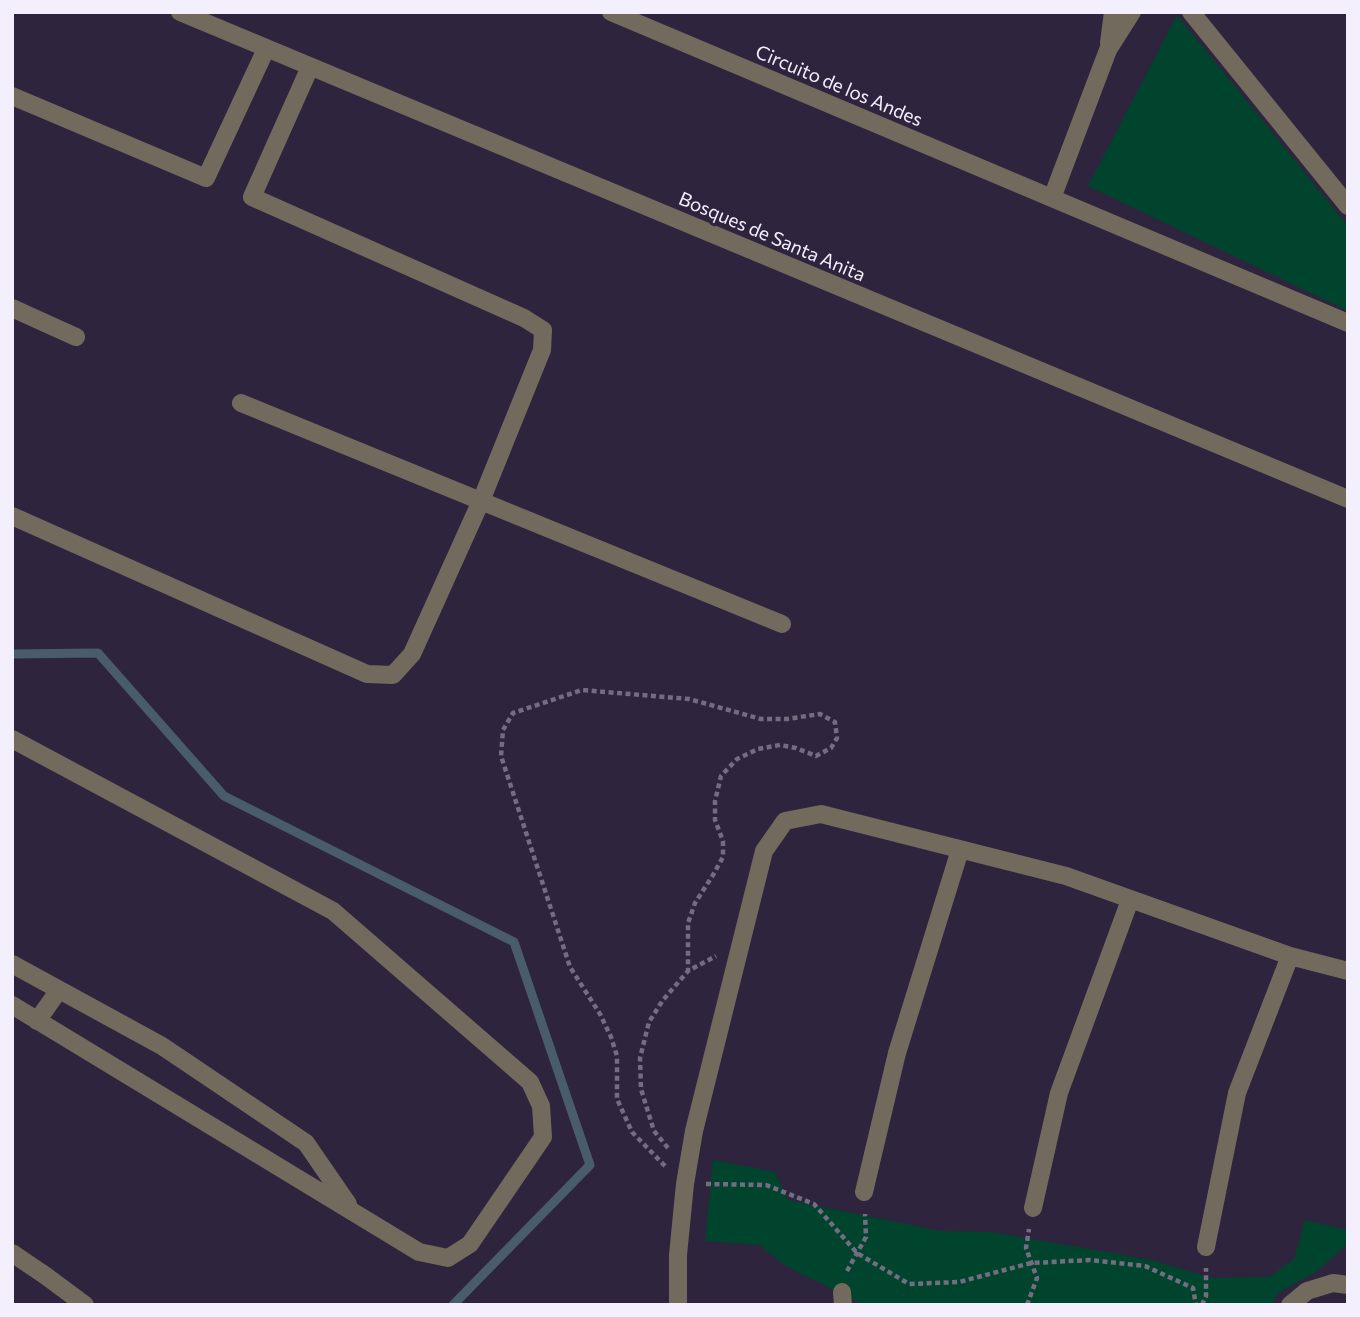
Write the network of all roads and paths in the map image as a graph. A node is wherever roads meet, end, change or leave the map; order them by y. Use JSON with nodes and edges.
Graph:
{"nodes":[{"id":1,"x":180,"y":12,"type":"edge"},
{"id":2,"x":611,"y":12,"type":"edge"},
{"id":3,"x":1113,"y":12,"type":"edge"},
{"id":4,"x":1132,"y":12,"type":"edge"},
{"id":5,"x":1191,"y":12,"type":"edge"},
{"id":6,"x":266,"y":49,"type":"junction"},
{"id":7,"x":1108,"y":50,"type":"junction"},
{"id":8,"x":310,"y":67,"type":"junction"},
{"id":9,"x":12,"y":96,"type":"edge"},
{"id":10,"x":1052,"y":198,"type":"junction"},
{"id":11,"x":1348,"y":206,"type":"edge"},
{"id":12,"x":12,"y":308,"type":"edge"},
{"id":13,"x":1348,"y":323,"type":"edge"},
{"id":14,"x":76,"y":337,"type":"dead end"},
{"id":15,"x":241,"y":403,"type":"dead end"},
{"id":16,"x":1348,"y":499,"type":"edge"},
{"id":17,"x":481,"y":501,"type":"junction"},
{"id":18,"x":12,"y":516,"type":"edge"},
{"id":19,"x":782,"y":624,"type":"dead end"},
{"id":20,"x":12,"y":739,"type":"edge"},
{"id":21,"x":960,"y":850,"type":"junction"},
{"id":22,"x":1130,"y":900,"type":"junction"},
{"id":23,"x":1290,"y":956,"type":"junction"},
{"id":24,"x":12,"y":964,"type":"edge"},
{"id":25,"x":688,"y":971,"type":"dead end"},
{"id":26,"x":1348,"y":971,"type":"edge"},
{"id":27,"x":59,"y":990,"type":"junction"},
{"id":28,"x":12,"y":1005,"type":"edge"},
{"id":29,"x":37,"y":1020,"type":"junction"},
{"id":30,"x":670,"y":1149,"type":"dead end"},
{"id":31,"x":864,"y":1192,"type":"joint"},
{"id":32,"x":1033,"y":1208,"type":"joint"},
{"id":33,"x":352,"y":1210,"type":"junction"},
{"id":34,"x":1206,"y":1247,"type":"joint"},
{"id":35,"x":12,"y":1253,"type":"edge"},
{"id":36,"x":1348,"y":1285,"type":"edge"},
{"id":37,"x":843,"y":1298,"type":"edge"},
{"id":38,"x":85,"y":1305,"type":"edge"},
{"id":39,"x":678,"y":1305,"type":"edge"},
{"id":40,"x":1027,"y":1305,"type":"edge"},
{"id":41,"x":1202,"y":1305,"type":"edge"},
{"id":42,"x":1290,"y":1305,"type":"edge"}],
"edges":[{"from":1,"to":6,"type":"street","name":"Bosques de Santa Anita"},
{"from":2,"to":10,"type":"street","name":"Circuito de los Andes"},
{"from":3,"to":7,"type":"street"},
{"from":4,"to":7,"type":"street"},
{"from":5,"to":11,"type":"street"},
{"from":6,"to":8,"type":"street","name":"Bosques de Santa Anita"},
{"from":6,"to":9,"type":"street"},
{"from":7,"to":10,"type":"street"},
{"from":8,"to":16,"type":"street","name":"Bosques de Santa Anita"},
{"from":8,"to":17,"type":"street"},
{"from":10,"to":13,"type":"street","name":"Circuito de los Andes"},
{"from":12,"to":14,"type":"street"},
{"from":15,"to":17,"type":"street"},
{"from":17,"to":18,"type":"street"},
{"from":17,"to":19,"type":"street"},
{"from":20,"to":33,"type":"street"},
{"from":21,"to":22,"type":"street"},
{"from":21,"to":31,"type":"street"},
{"from":21,"to":39,"type":"street"},
{"from":22,"to":23,"type":"street"},
{"from":22,"to":32,"type":"street"},
{"from":23,"to":26,"type":"street"},
{"from":23,"to":34,"type":"street"},
{"from":24,"to":27,"type":"street"},
{"from":25,"to":30,"type":"path"},
{"from":27,"to":29,"type":"street"},
{"from":27,"to":33,"type":"street"},
{"from":28,"to":29,"type":"street"},
{"from":29,"to":33,"type":"street"},
{"from":31,"to":37,"type":"path"},
{"from":32,"to":40,"type":"path"},
{"from":34,"to":41,"type":"path"},
{"from":35,"to":38,"type":"street"},
{"from":36,"to":42,"type":"street"}]}
